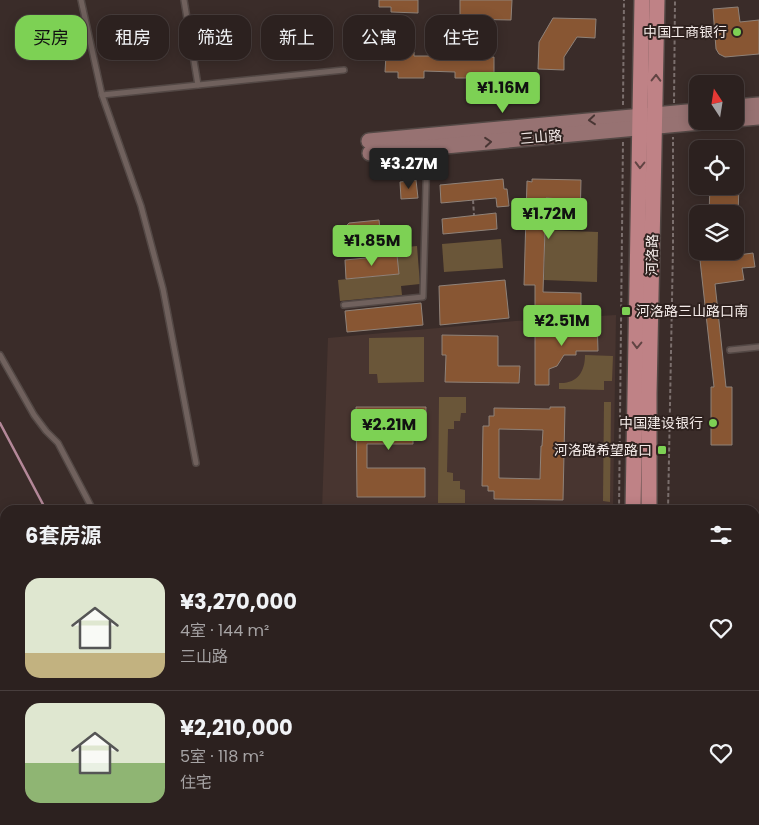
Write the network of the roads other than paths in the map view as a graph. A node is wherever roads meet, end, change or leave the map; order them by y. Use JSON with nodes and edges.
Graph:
{"nodes":[{"id":1,"x":81,"y":0,"type":"edge"},
{"id":2,"x":184,"y":0,"type":"edge"},
{"id":3,"x":642,"y":0,"type":"edge"},
{"id":4,"x":657,"y":0,"type":"edge"},
{"id":5,"x":344,"y":70,"type":"dead end"},
{"id":6,"x":198,"y":85,"type":"junction"},
{"id":7,"x":102,"y":95,"type":"junction"},
{"id":8,"x":759,"y":105,"type":"edge"},
{"id":9,"x":744,"y":106,"type":"edge"},
{"id":10,"x":689,"y":114,"type":"edge"},
{"id":11,"x":759,"y":117,"type":"edge"},
{"id":12,"x":744,"y":118,"type":"edge"},
{"id":13,"x":674,"y":119,"type":"junction"},
{"id":14,"x":689,"y":120,"type":"edge"},
{"id":15,"x":648,"y":121,"type":"junction"},
{"id":16,"x":427,"y":142,"type":"junction"},
{"id":17,"x":369,"y":147,"type":"dead end"},
{"id":18,"x":344,"y":305,"type":"dead end"},
{"id":19,"x":759,"y":347,"type":"edge"},
{"id":20,"x":730,"y":350,"type":"dead end"},
{"id":21,"x":0,"y":355,"type":"edge"},
{"id":22,"x":196,"y":463,"type":"dead end"},
{"id":23,"x":90,"y":505,"type":"edge"},
{"id":24,"x":633,"y":505,"type":"edge"},
{"id":25,"x":649,"y":505,"type":"edge"}],
"edges":[{"from":1,"to":7,"type":"lane"},
{"from":2,"to":6,"type":"lane"},
{"from":3,"to":15,"type":"main road","name":"河洛路"},
{"from":15,"to":4,"type":"main road","name":"河洛路","one_way":true},
{"from":5,"to":6,"type":"lane"},
{"from":6,"to":7,"type":"lane"},
{"from":7,"to":22,"type":"lane"},
{"from":8,"to":9,"type":"street"},
{"from":10,"to":13,"type":"street","name":"三山路"},
{"from":11,"to":12,"type":"street"},
{"from":13,"to":14,"type":"street","name":"三山路"},
{"from":13,"to":15,"type":"street","name":"三山路"},
{"from":15,"to":16,"type":"street","name":"三山路"},
{"from":15,"to":24,"type":"main road","name":"河洛路","one_way":true},
{"from":15,"to":25,"type":"main road","name":"河洛路"},
{"from":16,"to":17,"type":"street","name":"三山路"},
{"from":16,"to":18,"type":"lane"},
{"from":19,"to":20,"type":"lane"},
{"from":21,"to":23,"type":"lane"}]}
